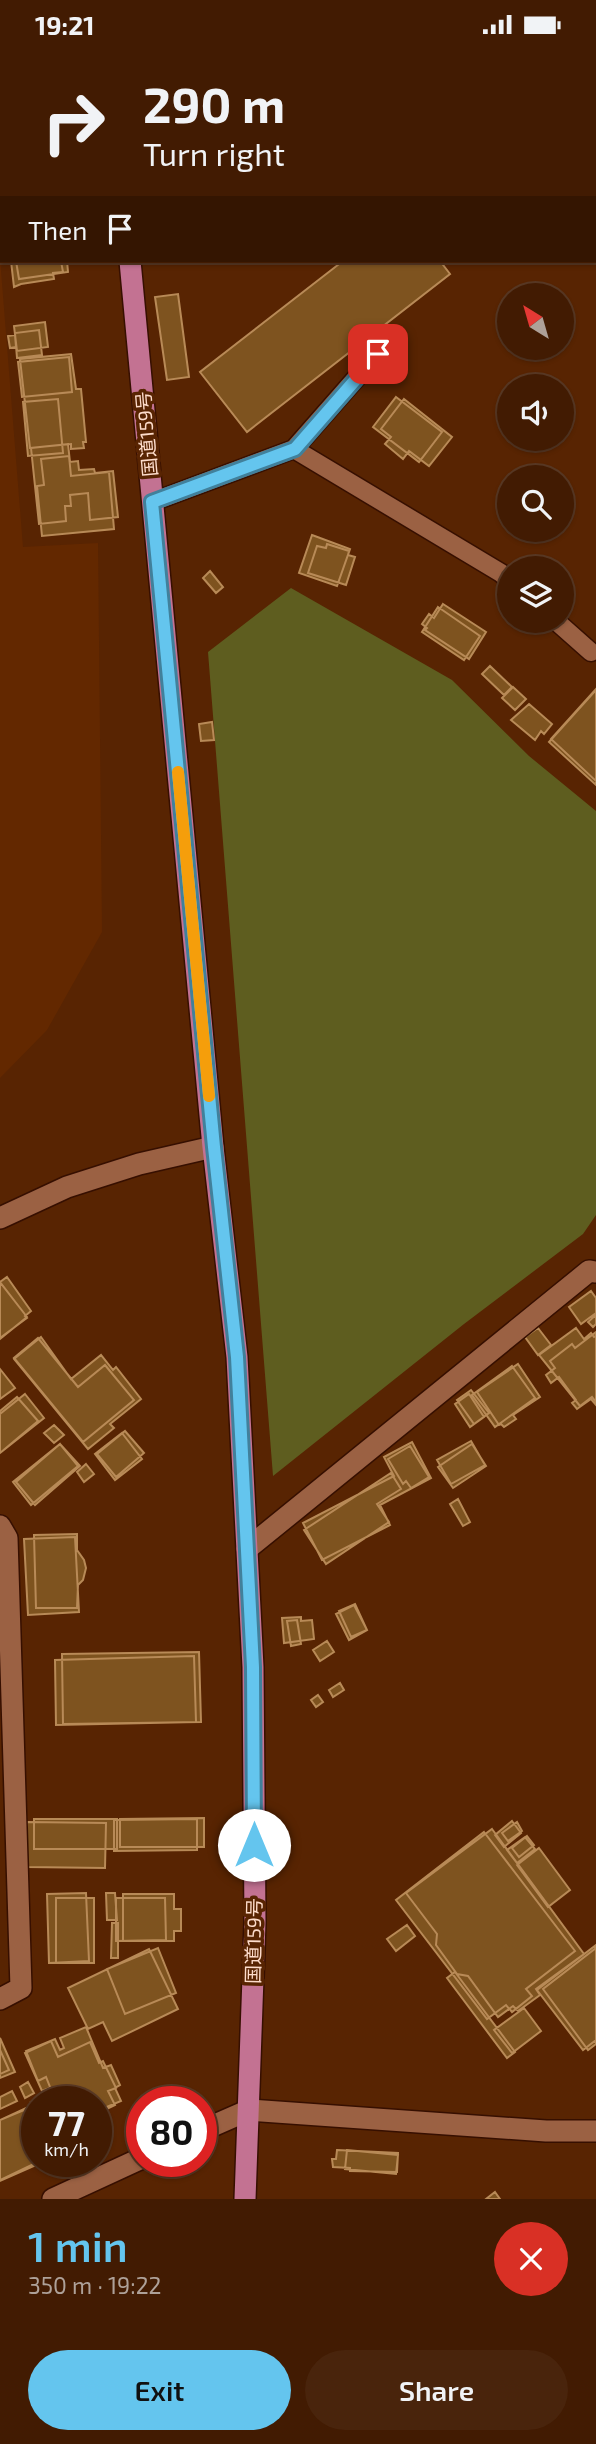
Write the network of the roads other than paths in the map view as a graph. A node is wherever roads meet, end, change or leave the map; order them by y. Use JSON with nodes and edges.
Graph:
{"nodes":[{"id":1,"x":130,"y":263,"type":"edge"},
{"id":2,"x":394,"y":335,"type":"dead end"},
{"id":3,"x":295,"y":449,"type":"junction"},
{"id":4,"x":152,"y":502,"type":"junction"},
{"id":5,"x":497,"y":573,"type":"edge"},
{"id":6,"x":570,"y":633,"type":"edge"},
{"id":7,"x":591,"y":652,"type":"dead end"},
{"id":8,"x":214,"y":1147,"type":"junction"},
{"id":9,"x":0,"y":1218,"type":"edge"},
{"id":10,"x":596,"y":1272,"type":"edge"},
{"id":11,"x":0,"y":1526,"type":"edge"},
{"id":12,"x":247,"y":1549,"type":"junction"},
{"id":13,"x":7,"y":1750,"type":"edge"},
{"id":14,"x":0,"y":1999,"type":"edge"},
{"id":15,"x":249,"y":2110,"type":"junction"},
{"id":16,"x":217,"y":2124,"type":"edge"},
{"id":17,"x":596,"y":2131,"type":"edge"},
{"id":18,"x":126,"y":2165,"type":"edge"},
{"id":19,"x":53,"y":2199,"type":"edge"},
{"id":20,"x":245,"y":2199,"type":"edge"}],
"edges":[{"from":1,"to":4,"type":"highway","name":"国道159号"},
{"from":2,"to":3,"type":"lane"},
{"from":3,"to":4,"type":"lane"},
{"from":3,"to":5,"type":"lane"},
{"from":4,"to":8,"type":"highway","name":"国道159号"},
{"from":6,"to":7,"type":"lane"},
{"from":8,"to":9,"type":"street"},
{"from":8,"to":12,"type":"highway","name":"国道159号"},
{"from":10,"to":12,"type":"street"},
{"from":11,"to":13,"type":"street"},
{"from":12,"to":15,"type":"highway","name":"国道159号"},
{"from":13,"to":14,"type":"street"},
{"from":15,"to":16,"type":"street"},
{"from":15,"to":17,"type":"street"},
{"from":15,"to":20,"type":"highway","name":"国道159号"},
{"from":18,"to":19,"type":"street"}]}
